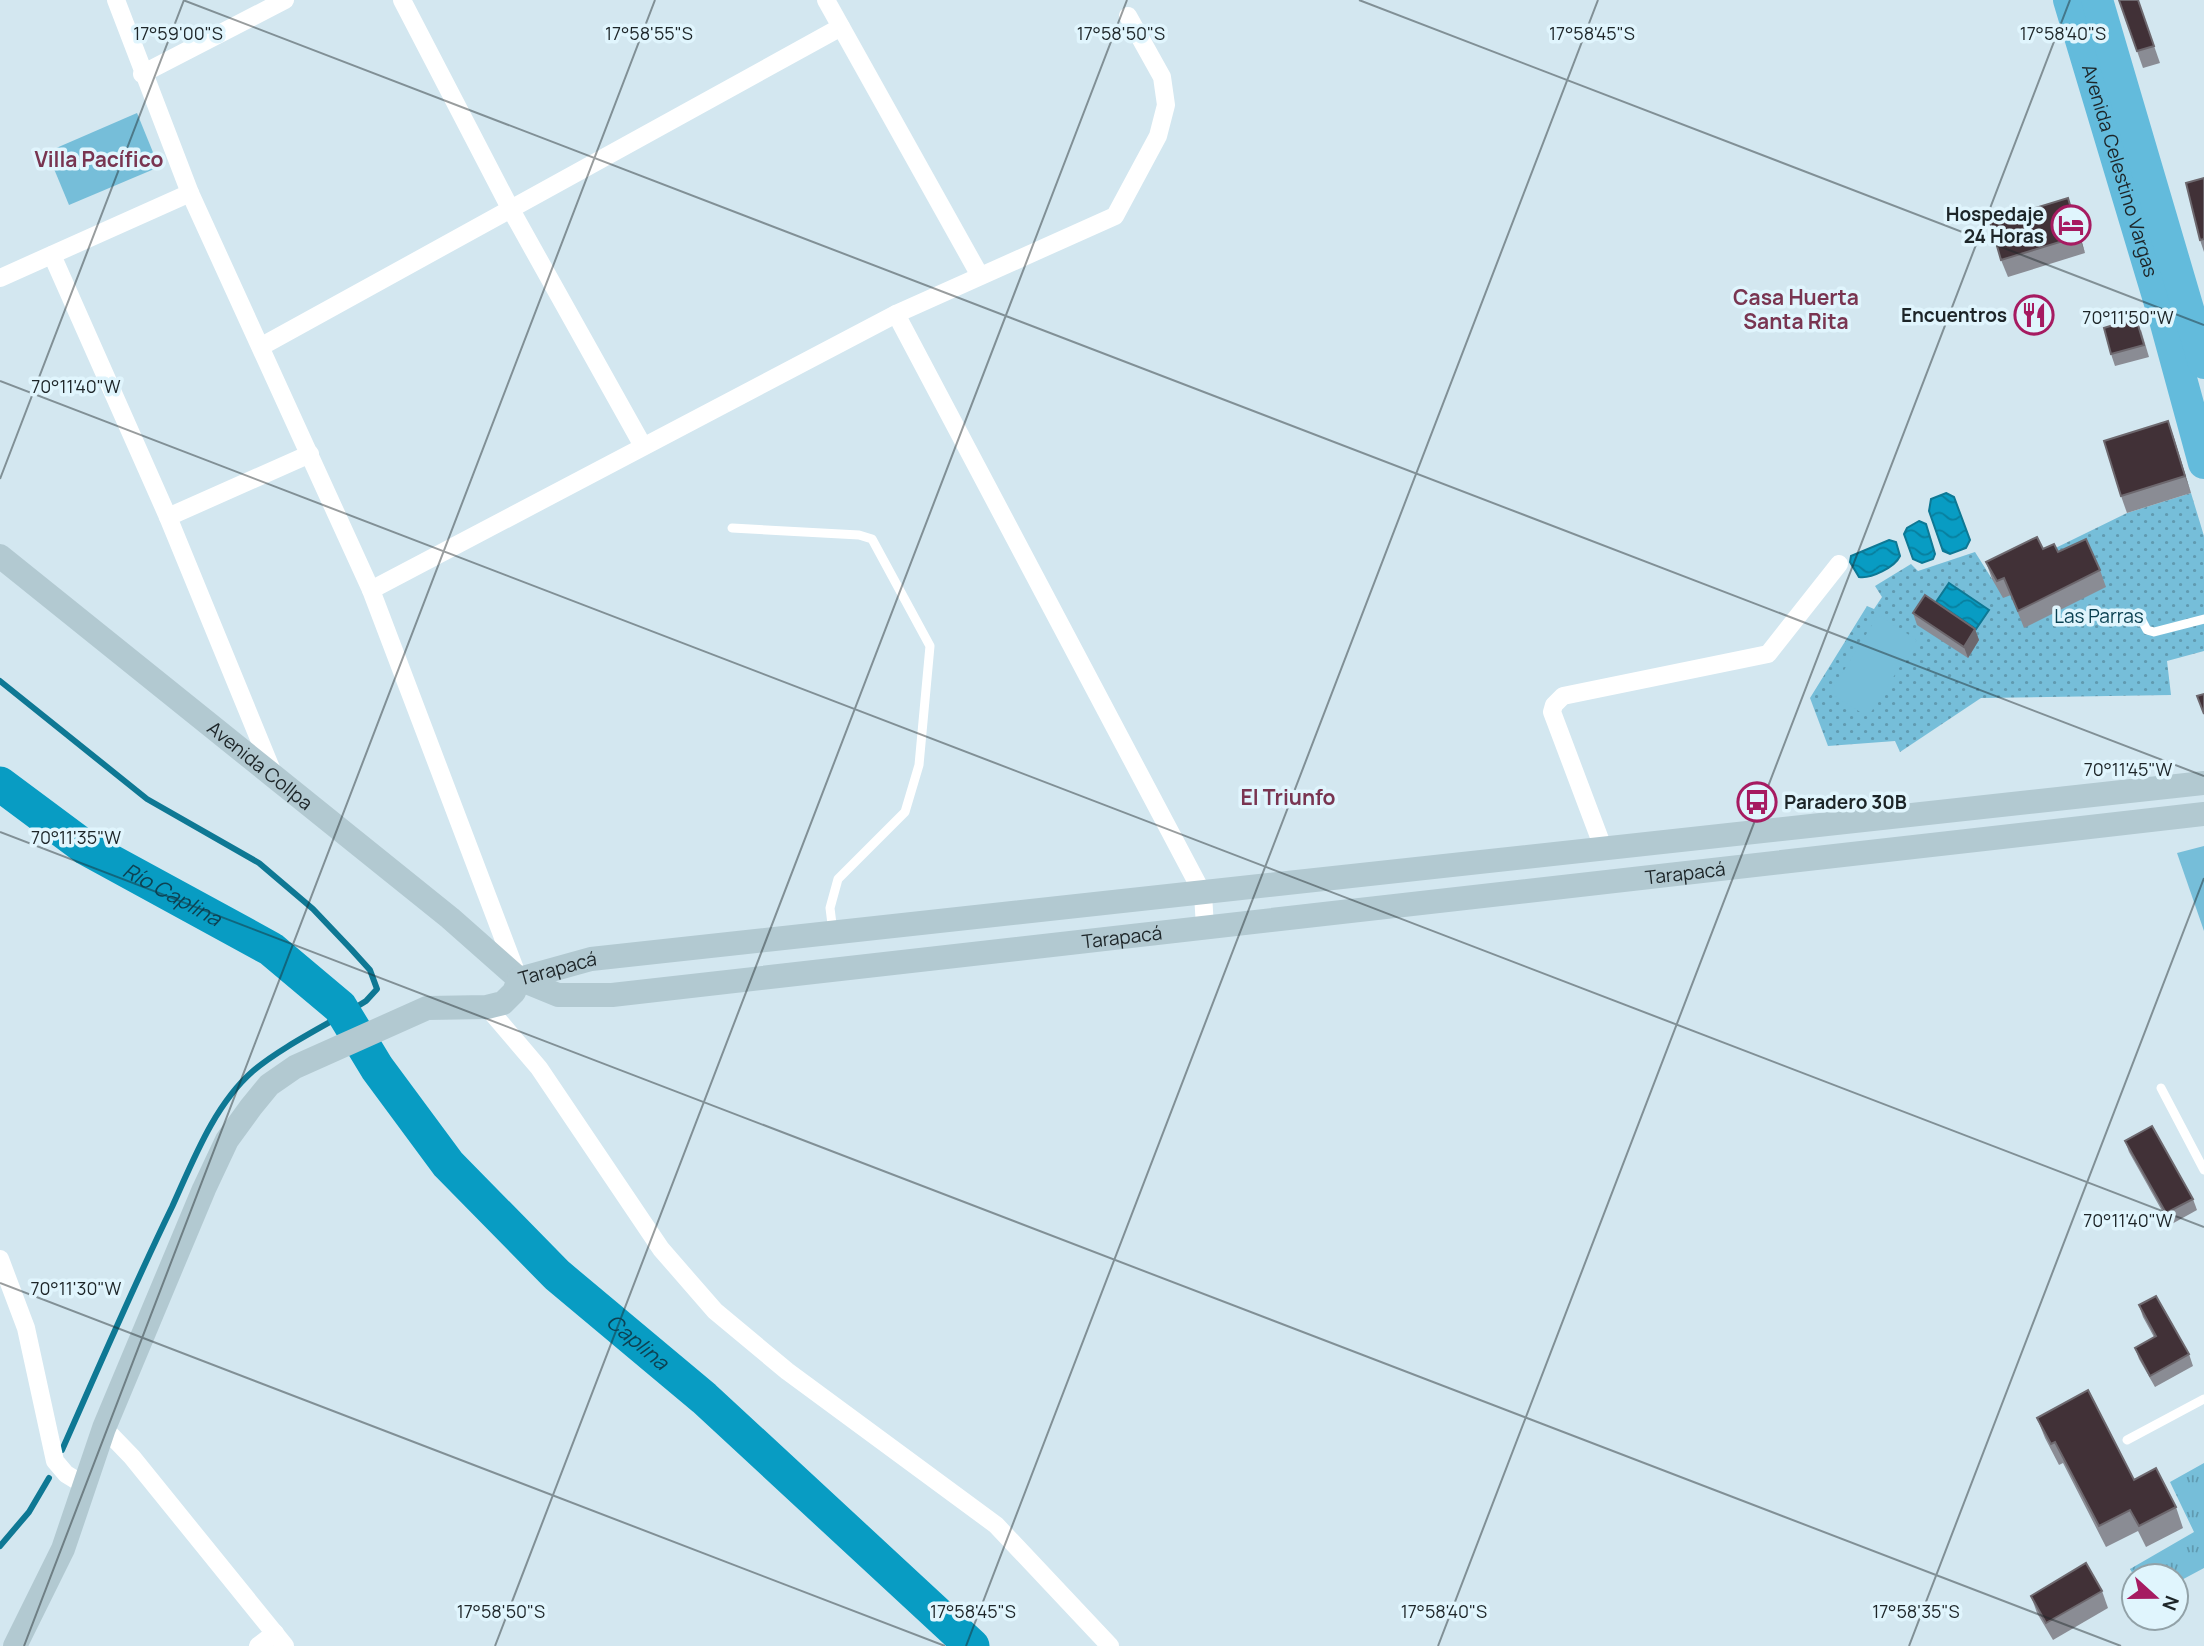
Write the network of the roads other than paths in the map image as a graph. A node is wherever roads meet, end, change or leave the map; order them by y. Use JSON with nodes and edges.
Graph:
{"nodes":[{"id":1,"x":116,"y":0,"type":"edge"},
{"id":2,"x":285,"y":0,"type":"edge"},
{"id":3,"x":402,"y":0,"type":"edge"},
{"id":4,"x":827,"y":0,"type":"edge"},
{"id":5,"x":2069,"y":0,"type":"edge"},
{"id":6,"x":2097,"y":0,"type":"edge"},
{"id":7,"x":1128,"y":16,"type":"dead end"},
{"id":8,"x":841,"y":27,"type":"junction"},
{"id":9,"x":2096,"y":43,"type":"junction"},
{"id":10,"x":142,"y":74,"type":"junction"},
{"id":11,"x":190,"y":193,"type":"junction"},
{"id":12,"x":510,"y":208,"type":"junction"},
{"id":13,"x":52,"y":255,"type":"junction"},
{"id":14,"x":979,"y":275,"type":"junction"},
{"id":15,"x":0,"y":278,"type":"edge"},
{"id":16,"x":896,"y":314,"type":"junction"},
{"id":17,"x":2187,"y":316,"type":"edge"},
{"id":18,"x":262,"y":346,"type":"junction"},
{"id":19,"x":2204,"y":363,"type":"edge"},
{"id":20,"x":643,"y":446,"type":"junction"},
{"id":21,"x":310,"y":454,"type":"junction"},
{"id":22,"x":2204,"y":463,"type":"edge"},
{"id":23,"x":168,"y":517,"type":"junction"},
{"id":24,"x":732,"y":528,"type":"dead end"},
{"id":25,"x":3,"y":554,"type":"edge"},
{"id":26,"x":1839,"y":564,"type":"dead end"},
{"id":27,"x":371,"y":590,"type":"junction"},
{"id":28,"x":2138,"y":613,"type":"dead end"},
{"id":29,"x":2204,"y":619,"type":"edge"},
{"id":30,"x":276,"y":781,"type":"junction"},
{"id":31,"x":2204,"y":783,"type":"edge"},
{"id":32,"x":2166,"y":787,"type":"junction"},
{"id":33,"x":2204,"y":814,"type":"edge"},
{"id":34,"x":2169,"y":818,"type":"junction"},
{"id":35,"x":1792,"y":829,"type":"junction"},
{"id":36,"x":1604,"y":850,"type":"junction"},
{"id":37,"x":1570,"y":853,"type":"junction"},
{"id":38,"x":1796,"y":860,"type":"junction"},
{"id":39,"x":1401,"y":872,"type":"junction"},
{"id":40,"x":1573,"y":885,"type":"junction"},
{"id":41,"x":1203,"y":894,"type":"junction"},
{"id":42,"x":1406,"y":904,"type":"junction"},
{"id":43,"x":1205,"y":927,"type":"junction"},
{"id":44,"x":834,"y":933,"type":"junction"},
{"id":45,"x":838,"y":969,"type":"junction"},
{"id":46,"x":519,"y":979,"type":"junction"},
{"id":47,"x":487,"y":1007,"type":"junction"},
{"id":48,"x":2161,"y":1088,"type":"dead end"},
{"id":49,"x":2204,"y":1170,"type":"edge"},
{"id":50,"x":0,"y":1259,"type":"edge"},
{"id":51,"x":2204,"y":1399,"type":"edge"},
{"id":52,"x":104,"y":1428,"type":"junction"},
{"id":53,"x":2127,"y":1440,"type":"dead end"},
{"id":54,"x":84,"y":1485,"type":"junction"},
{"id":55,"x":280,"y":1640,"type":"edge"},
{"id":56,"x":15,"y":1646,"type":"edge"},
{"id":57,"x":258,"y":1646,"type":"edge"},
{"id":58,"x":1110,"y":1646,"type":"edge"}],
"edges":[{"from":1,"to":10,"type":"street"},
{"from":2,"to":10,"type":"street"},
{"from":3,"to":12,"type":"street"},
{"from":4,"to":8,"type":"street"},
{"from":5,"to":9,"type":"highway","name":"Avenida Celestino Vargas"},
{"from":6,"to":9,"type":"highway","name":"Avenida Celestino Vargas"},
{"from":7,"to":14,"type":"street"},
{"from":8,"to":12,"type":"street"},
{"from":8,"to":14,"type":"street"},
{"from":9,"to":17,"type":"highway","name":"Avenida Celestino Vargas"},
{"from":10,"to":11,"type":"street"},
{"from":11,"to":13,"type":"street"},
{"from":11,"to":18,"type":"street"},
{"from":12,"to":18,"type":"street"},
{"from":12,"to":20,"type":"street"},
{"from":13,"to":15,"type":"street"},
{"from":13,"to":23,"type":"street"},
{"from":14,"to":16,"type":"street"},
{"from":16,"to":20,"type":"street"},
{"from":16,"to":41,"type":"street"},
{"from":17,"to":19,"type":"highway","name":"Avenida Celestino Vargas"},
{"from":17,"to":22,"type":"highway","name":"Avenida Celestino Vargas"},
{"from":18,"to":21,"type":"street"},
{"from":20,"to":27,"type":"street"},
{"from":21,"to":23,"type":"street"},
{"from":21,"to":27,"type":"street"},
{"from":23,"to":30,"type":"street"},
{"from":24,"to":44,"type":"lane"},
{"from":25,"to":30,"type":"main road","name":"Avenida Collpa"},
{"from":26,"to":36,"type":"street"},
{"from":27,"to":46,"type":"street"},
{"from":28,"to":29,"type":"lane"},
{"from":30,"to":46,"type":"main road","name":"Avenida Collpa"},
{"from":31,"to":32,"type":"main road","name":"Tarapacá"},
{"from":32,"to":34,"type":"main road"},
{"from":32,"to":35,"type":"main road","name":"Tarapacá"},
{"from":33,"to":34,"type":"main road","name":"Tarapacá"},
{"from":34,"to":38,"type":"main road","name":"Tarapacá"},
{"from":35,"to":36,"type":"main road","name":"Tarapacá"},
{"from":35,"to":38,"type":"main road"},
{"from":36,"to":37,"type":"main road","name":"Tarapacá"},
{"from":37,"to":39,"type":"main road","name":"Tarapacá"},
{"from":37,"to":40,"type":"main road"},
{"from":38,"to":40,"type":"main road","name":"Tarapacá"},
{"from":39,"to":41,"type":"main road","name":"Tarapacá"},
{"from":39,"to":42,"type":"main road"},
{"from":40,"to":42,"type":"main road","name":"Tarapacá"},
{"from":41,"to":43,"type":"street"},
{"from":41,"to":44,"type":"main road","name":"Tarapacá"},
{"from":42,"to":43,"type":"main road","name":"Tarapacá"},
{"from":43,"to":45,"type":"main road","name":"Tarapacá"},
{"from":44,"to":45,"type":"main road"},
{"from":44,"to":46,"type":"main road","name":"Tarapacá"},
{"from":45,"to":46,"type":"main road","name":"Tarapacá"},
{"from":46,"to":47,"type":"main road"},
{"from":47,"to":52,"type":"main road"},
{"from":47,"to":58,"type":"street"},
{"from":48,"to":49,"type":"lane"},
{"from":50,"to":54,"type":"street"},
{"from":51,"to":53,"type":"lane"},
{"from":52,"to":54,"type":"main road"},
{"from":52,"to":55,"type":"street"},
{"from":54,"to":56,"type":"main road"},
{"from":55,"to":57,"type":"street"}]}
